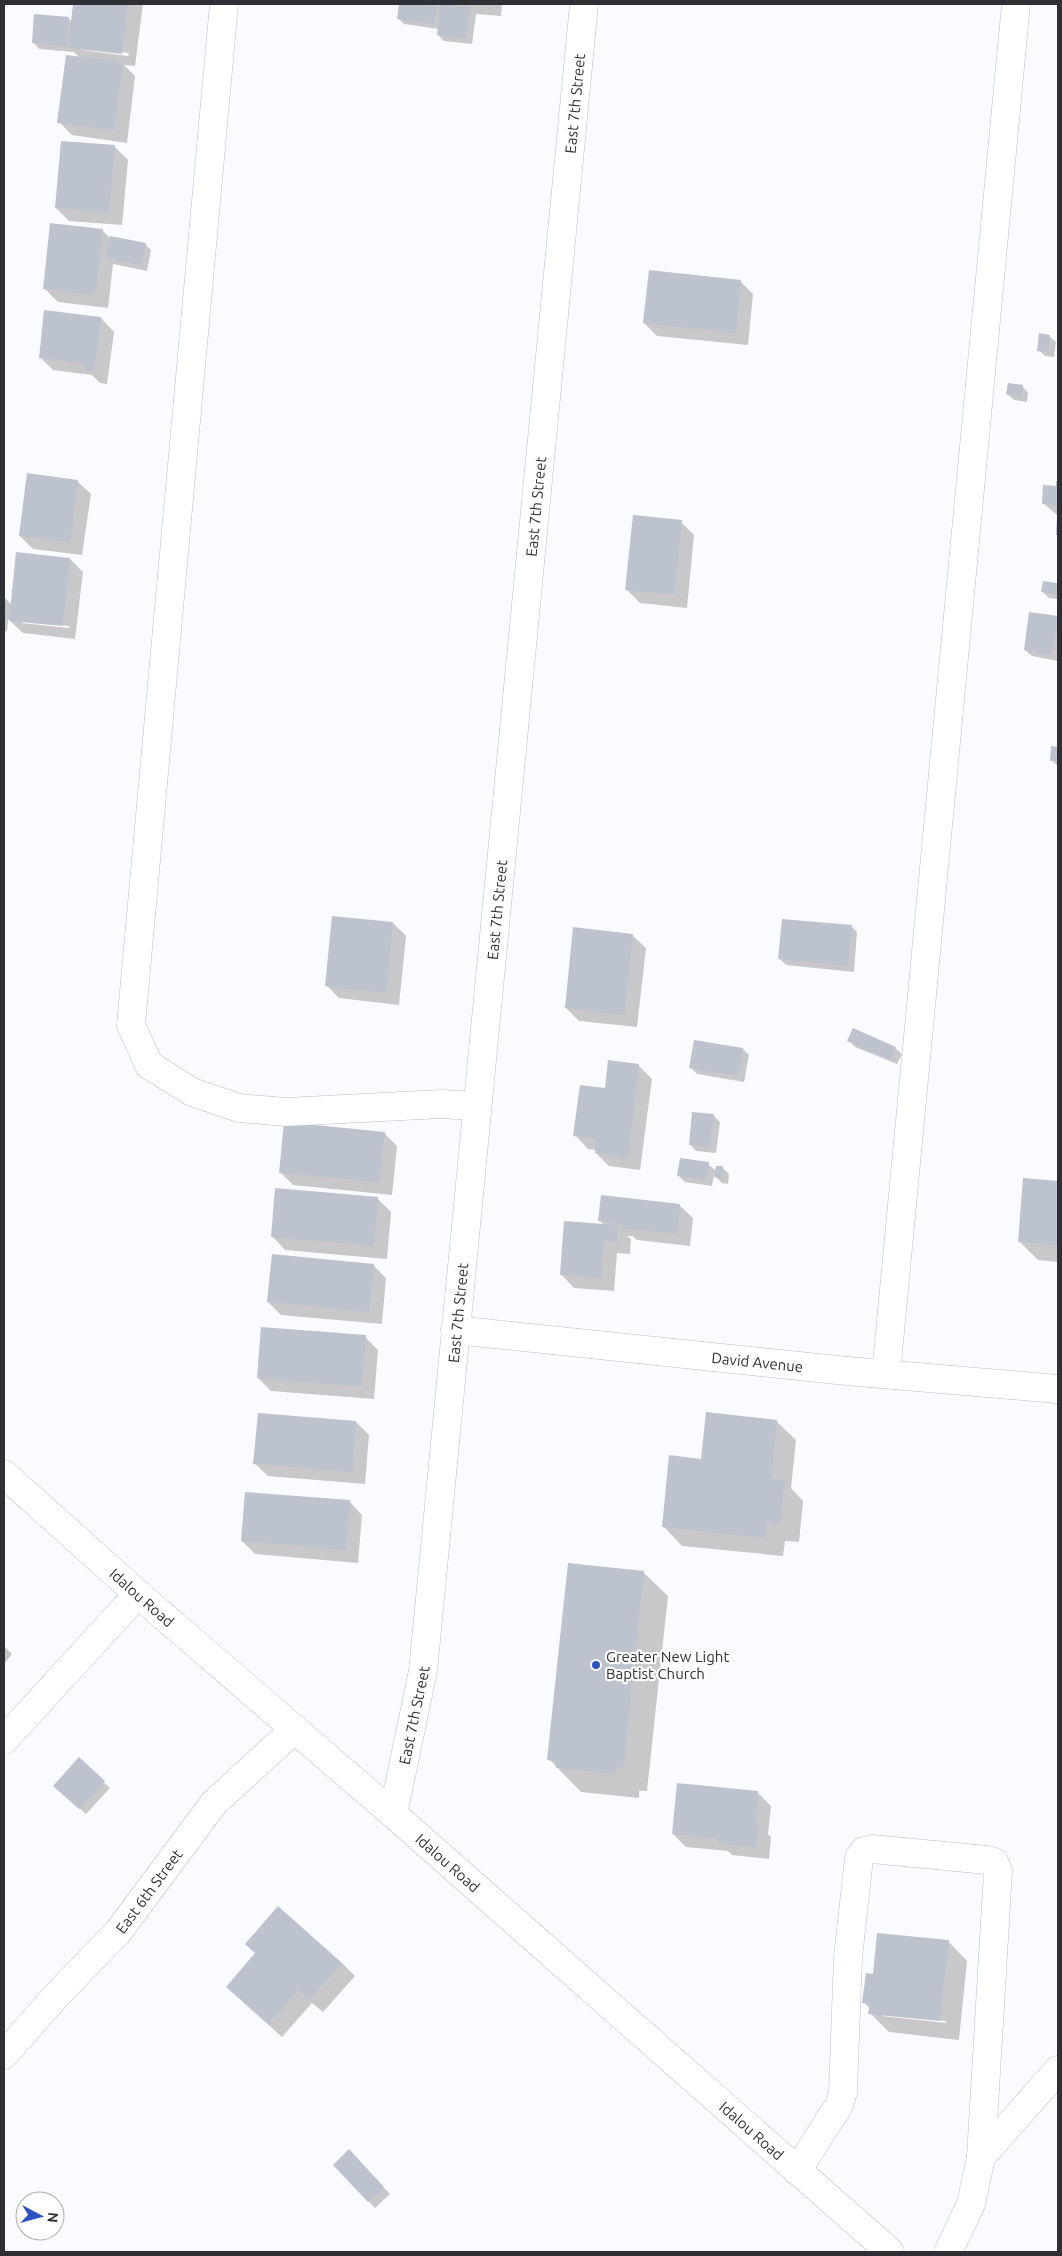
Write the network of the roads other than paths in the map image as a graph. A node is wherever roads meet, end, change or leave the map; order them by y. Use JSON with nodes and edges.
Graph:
{"nodes":[{"id":1,"x":224,"y":4,"type":"edge"},
{"id":2,"x":584,"y":4,"type":"edge"},
{"id":3,"x":1016,"y":4,"type":"edge"},
{"id":4,"x":477,"y":1106,"type":"junction"},
{"id":5,"x":455,"y":1330,"type":"junction"},
{"id":6,"x":886,"y":1374,"type":"junction"},
{"id":7,"x":1058,"y":1389,"type":"edge"},
{"id":8,"x":4,"y":1474,"type":"edge"},
{"id":9,"x":138,"y":1594,"type":"junction"},
{"id":10,"x":295,"y":1729,"type":"junction"},
{"id":11,"x":4,"y":1740,"type":"edge"},
{"id":12,"x":393,"y":1814,"type":"junction"},
{"id":13,"x":4,"y":2055,"type":"edge"},
{"id":14,"x":1058,"y":2070,"type":"edge"},
{"id":15,"x":980,"y":2157,"type":"junction"},
{"id":16,"x":797,"y":2171,"type":"junction"},
{"id":17,"x":886,"y":2251,"type":"edge"},
{"id":18,"x":948,"y":2252,"type":"edge"}],
"edges":[{"from":1,"to":4,"type":"street"},
{"from":2,"to":4,"type":"street","name":"East 7th Street"},
{"from":3,"to":6,"type":"street"},
{"from":4,"to":5,"type":"street","name":"East 7th Street"},
{"from":5,"to":6,"type":"street","name":"David Avenue"},
{"from":5,"to":12,"type":"street","name":"East 7th Street"},
{"from":6,"to":7,"type":"street","name":"David Avenue"},
{"from":8,"to":9,"type":"street","name":"Idalou Road"},
{"from":9,"to":10,"type":"street","name":"Idalou Road"},
{"from":9,"to":11,"type":"street"},
{"from":10,"to":12,"type":"street","name":"Idalou Road"},
{"from":10,"to":13,"type":"street","name":"East 6th Street"},
{"from":12,"to":16,"type":"street","name":"Idalou Road"},
{"from":14,"to":15,"type":"street"},
{"from":15,"to":16,"type":"street"},
{"from":15,"to":18,"type":"street"},
{"from":16,"to":17,"type":"street","name":"Idalou Road"}]}
